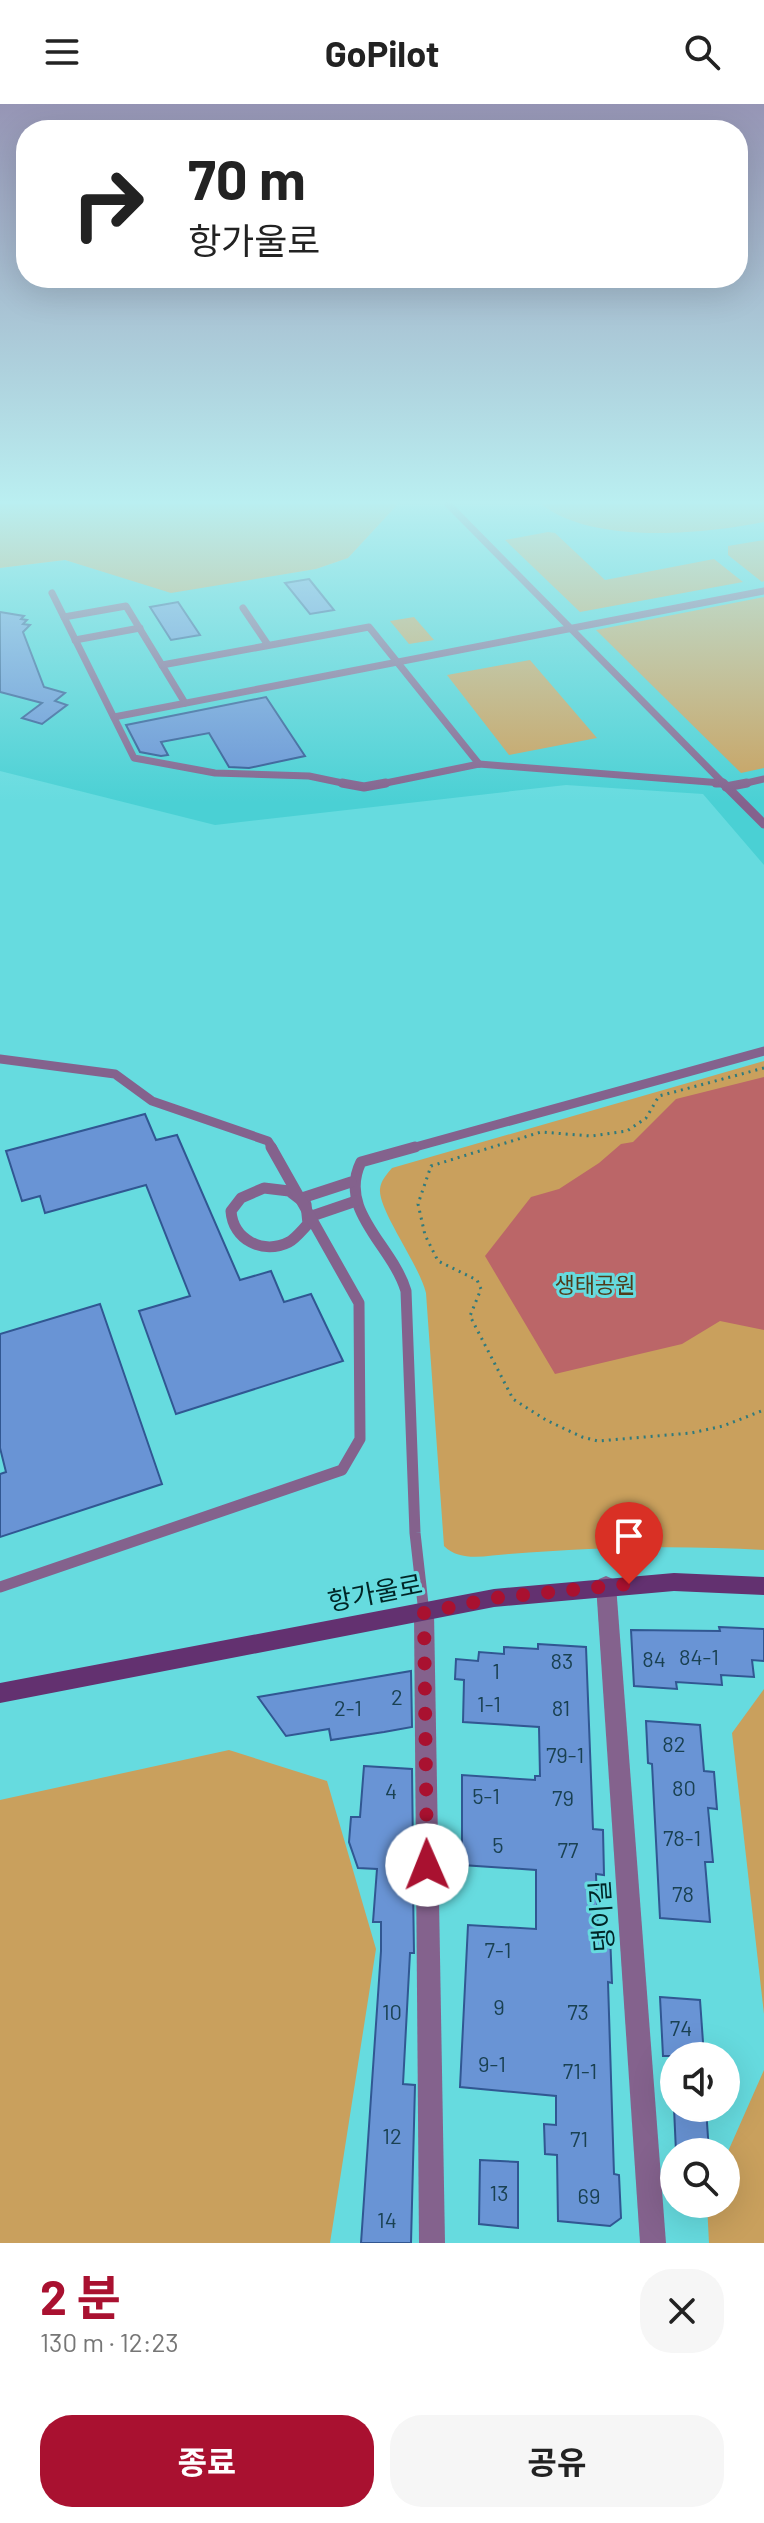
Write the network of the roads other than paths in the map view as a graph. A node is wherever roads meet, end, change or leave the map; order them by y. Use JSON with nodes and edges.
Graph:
{"nodes":[{"id":1,"x":57,"y":604,"type":"edge"},
{"id":2,"x":545,"y":604,"type":"edge"},
{"id":3,"x":699,"y":604,"type":"edge"},
{"id":4,"x":243,"y":608,"type":"dead end"},
{"id":5,"x":64,"y":617,"type":"junction"},
{"id":6,"x":140,"y":628,"type":"junction"},
{"id":7,"x":570,"y":629,"type":"junction"},
{"id":8,"x":75,"y":640,"type":"junction"},
{"id":9,"x":268,"y":645,"type":"junction"},
{"id":10,"x":397,"y":662,"type":"junction"},
{"id":11,"x":162,"y":665,"type":"junction"},
{"id":12,"x":185,"y":703,"type":"junction"},
{"id":13,"x":114,"y":717,"type":"junction"},
{"id":14,"x":479,"y":764,"type":"junction"},
{"id":15,"x":764,"y":779,"type":"edge"},
{"id":16,"x":724,"y":785,"type":"junction"},
{"id":17,"x":764,"y":824,"type":"edge"},
{"id":18,"x":764,"y":1051,"type":"edge"},
{"id":19,"x":0,"y":1059,"type":"edge"},
{"id":20,"x":351,"y":1182,"type":"junction"},
{"id":21,"x":304,"y":1201,"type":"junction"},
{"id":22,"x":356,"y":1201,"type":"junction"},
{"id":23,"x":312,"y":1216,"type":"junction"},
{"id":24,"x":606,"y":1585,"type":"junction"},
{"id":25,"x":764,"y":1586,"type":"edge"},
{"id":26,"x":0,"y":1587,"type":"edge"},
{"id":27,"x":424,"y":1613,"type":"junction"},
{"id":28,"x":0,"y":1693,"type":"edge"},
{"id":29,"x":432,"y":2243,"type":"edge"},
{"id":30,"x":653,"y":2243,"type":"edge"}],
"edges":[{"from":1,"to":5,"type":"lane"},
{"from":2,"to":7,"type":"lane"},
{"from":3,"to":7,"type":"lane"},
{"from":4,"to":9,"type":"lane"},
{"from":5,"to":6,"type":"lane"},
{"from":5,"to":8,"type":"lane"},
{"from":6,"to":8,"type":"lane"},
{"from":6,"to":11,"type":"lane"},
{"from":7,"to":10,"type":"lane"},
{"from":7,"to":16,"type":"lane"},
{"from":8,"to":13,"type":"lane"},
{"from":9,"to":10,"type":"lane"},
{"from":9,"to":11,"type":"lane"},
{"from":10,"to":12,"type":"lane"},
{"from":10,"to":14,"type":"lane"},
{"from":11,"to":12,"type":"lane"},
{"from":12,"to":13,"type":"lane"},
{"from":13,"to":14,"type":"lane"},
{"from":14,"to":16,"type":"lane"},
{"from":15,"to":16,"type":"lane"},
{"from":16,"to":17,"type":"lane"},
{"from":18,"to":20,"type":"lane"},
{"from":19,"to":21,"type":"lane"},
{"from":20,"to":21,"type":"lane"},
{"from":20,"to":22,"type":"lane"},
{"from":21,"to":21,"type":"lane"},
{"from":21,"to":23,"type":"lane"},
{"from":22,"to":23,"type":"lane"},
{"from":22,"to":27,"type":"lane"},
{"from":23,"to":26,"type":"lane"},
{"from":24,"to":25,"type":"main road","name":"항가울로"},
{"from":24,"to":27,"type":"main road","name":"항가울로"},
{"from":24,"to":30,"type":"street","name":"댕이길"},
{"from":27,"to":28,"type":"main road","name":"항가울로"},
{"from":27,"to":29,"type":"street"}]}
